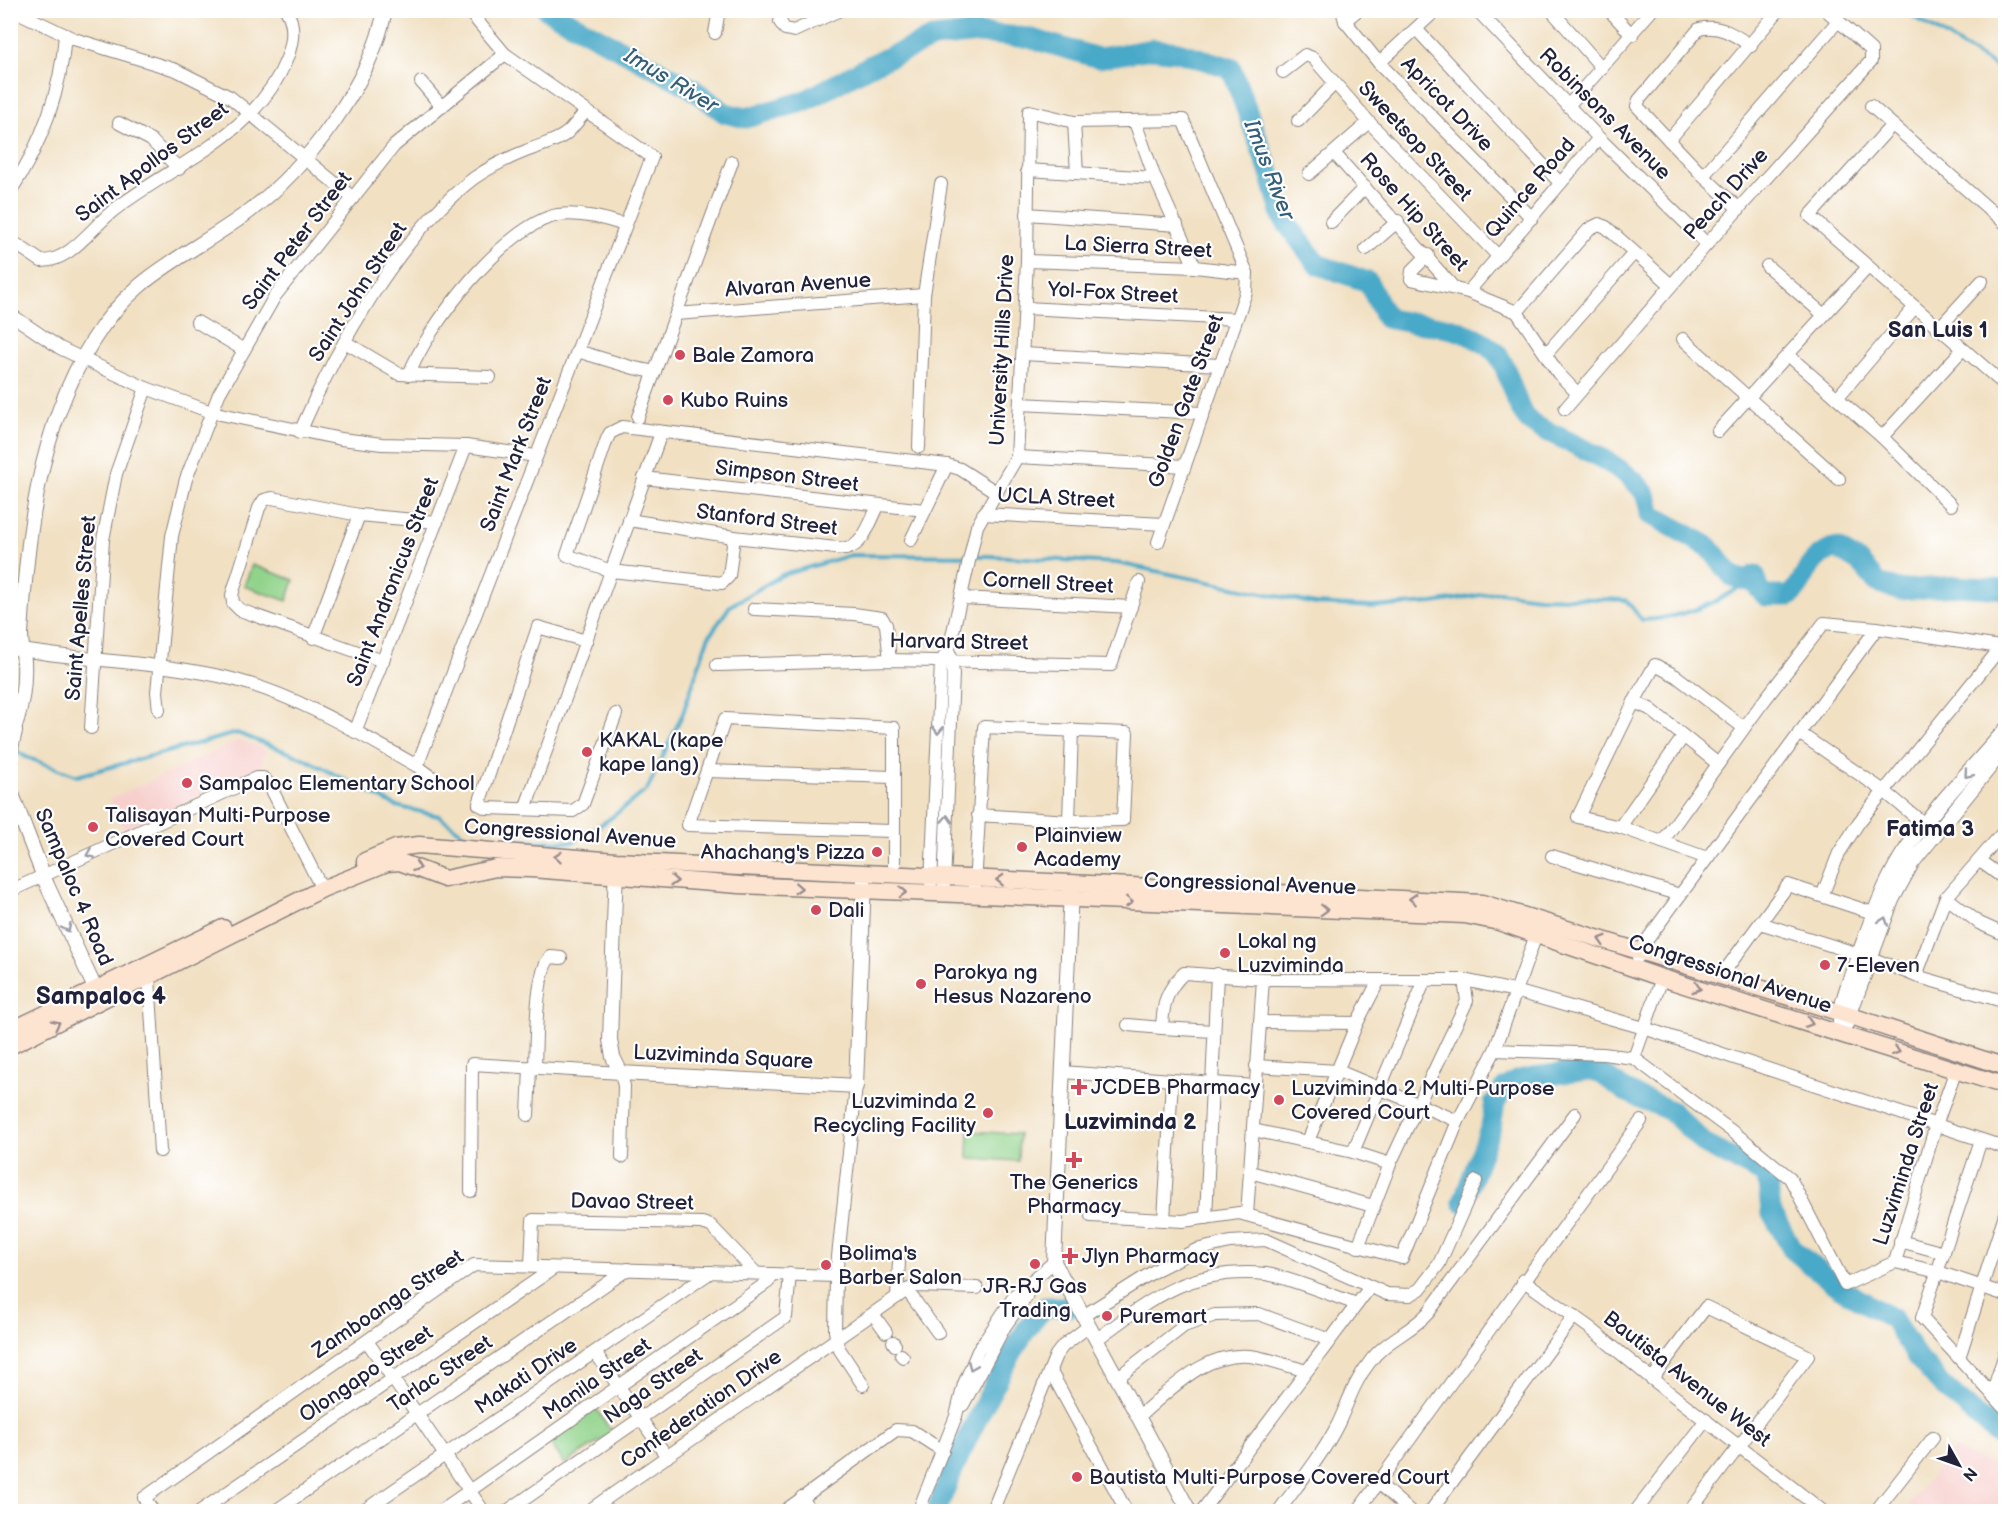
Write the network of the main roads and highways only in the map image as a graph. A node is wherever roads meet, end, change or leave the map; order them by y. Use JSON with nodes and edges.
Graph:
{"nodes":[{"id":1,"x":616,"y":869,"type":"junction"},
{"id":2,"x":864,"y":883,"type":"junction"},
{"id":3,"x":320,"y":885,"type":"junction"},
{"id":4,"x":937,"y":885,"type":"junction"},
{"id":5,"x":975,"y":887,"type":"junction"},
{"id":6,"x":98,"y":996,"type":"junction"},
{"id":7,"x":10,"y":1031,"type":"edge"},
{"id":8,"x":10,"y":1046,"type":"edge"},
{"id":9,"x":2006,"y":1067,"type":"edge"},
{"id":10,"x":2006,"y":1086,"type":"edge"}],
"edges":[{"from":1,"to":2,"type":"main road","name":"Congressional Avenue"},
{"from":3,"to":1,"type":"main road","name":"Congressional Avenue","one_way":true},
{"from":1,"to":3,"type":"main road","name":"Congressional Avenue","one_way":true},
{"from":2,"to":4,"type":"main road","name":"Congressional Avenue","one_way":true},
{"from":2,"to":4,"type":"main road","name":"Congressional Avenue"},
{"from":3,"to":6,"type":"main road","name":"Congressional Avenue"},
{"from":3,"to":6,"type":"main road","name":"Congressional Avenue"},
{"from":4,"to":5,"type":"main road","name":"Congressional Avenue"},
{"from":9,"to":5,"type":"main road","name":"Congressional Avenue","one_way":true},
{"from":5,"to":10,"type":"main road","name":"Congressional Avenue","one_way":true},
{"from":6,"to":7,"type":"main road","name":"Congressional Avenue"},
{"from":8,"to":6,"type":"main road","name":"Congressional Avenue","one_way":true}]}
